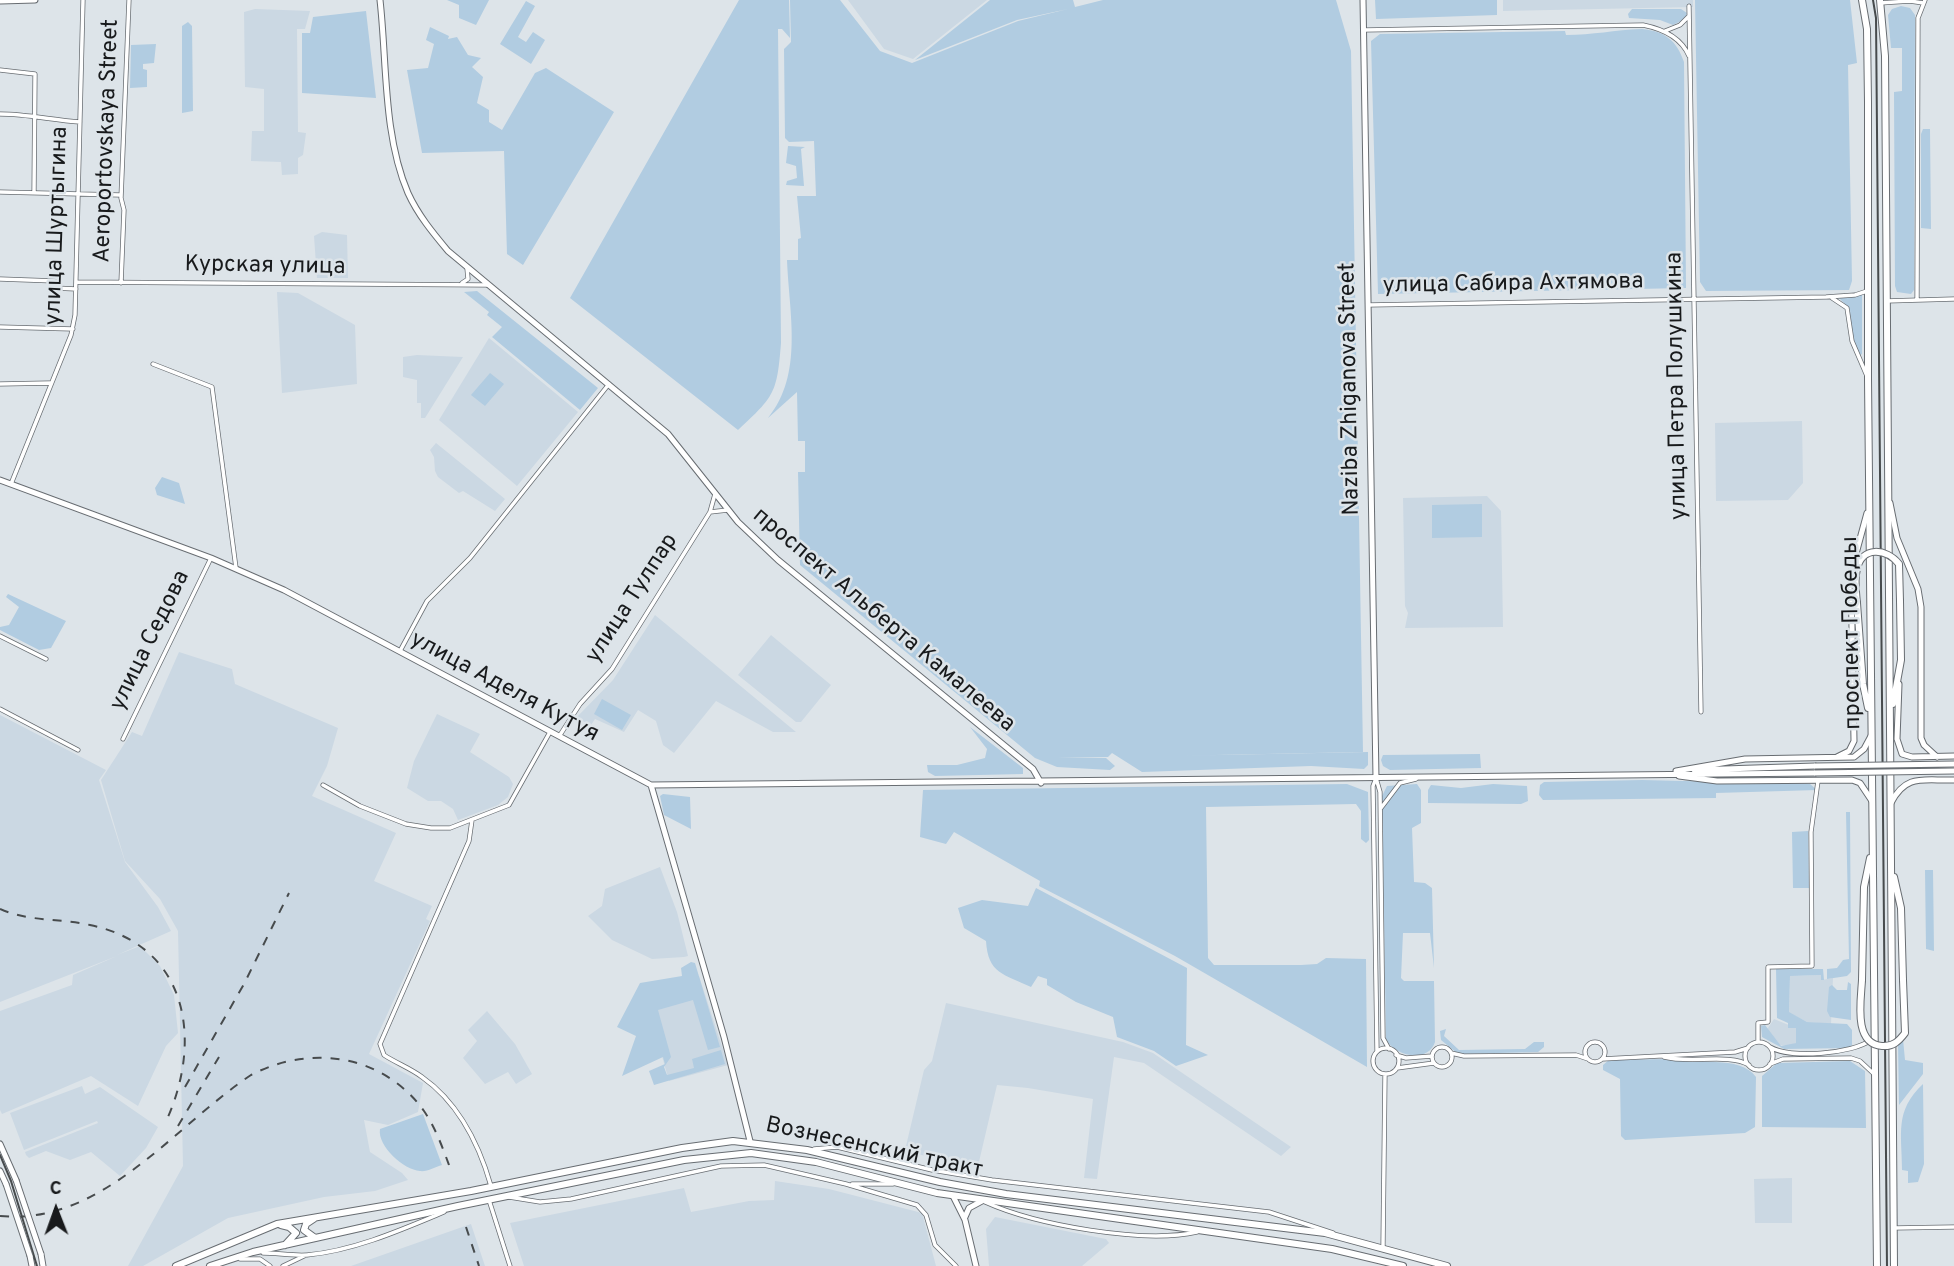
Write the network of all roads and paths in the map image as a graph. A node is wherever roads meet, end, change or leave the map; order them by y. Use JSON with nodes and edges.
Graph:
{"nodes":[{"id":1,"x":35,"y":0,"type":"edge"},
{"id":2,"x":83,"y":0,"type":"edge"},
{"id":3,"x":129,"y":0,"type":"edge"},
{"id":4,"x":380,"y":0,"type":"edge"},
{"id":5,"x":1363,"y":0,"type":"edge"},
{"id":6,"x":1862,"y":0,"type":"edge"},
{"id":7,"x":0,"y":1,"type":"edge"},
{"id":8,"x":1924,"y":1,"type":"edge"},
{"id":9,"x":1880,"y":2,"type":"edge"},
{"id":10,"x":1689,"y":6,"type":"dead end"},
{"id":11,"x":1689,"y":15,"type":"junction"},
{"id":12,"x":1364,"y":30,"type":"junction"},
{"id":13,"x":1665,"y":31,"type":"junction"},
{"id":14,"x":1690,"y":60,"type":"junction"},
{"id":15,"x":0,"y":71,"type":"edge"},
{"id":16,"x":0,"y":114,"type":"edge"},
{"id":17,"x":36,"y":120,"type":"junction"},
{"id":18,"x":80,"y":122,"type":"junction"},
{"id":19,"x":0,"y":192,"type":"edge"},
{"id":20,"x":34,"y":193,"type":"junction"},
{"id":21,"x":79,"y":194,"type":"junction"},
{"id":22,"x":121,"y":195,"type":"junction"},
{"id":23,"x":467,"y":268,"type":"junction"},
{"id":24,"x":0,"y":279,"type":"edge"},
{"id":25,"x":76,"y":282,"type":"junction"},
{"id":26,"x":121,"y":283,"type":"junction"},
{"id":27,"x":454,"y":285,"type":"junction"},
{"id":28,"x":489,"y":286,"type":"junction"},
{"id":29,"x":76,"y":289,"type":"junction"},
{"id":30,"x":1869,"y":290,"type":"junction"},
{"id":31,"x":1826,"y":297,"type":"junction"},
{"id":32,"x":1694,"y":299,"type":"junction"},
{"id":33,"x":1954,"y":299,"type":"edge"},
{"id":34,"x":1917,"y":300,"type":"junction"},
{"id":35,"x":1886,"y":301,"type":"junction"},
{"id":36,"x":1367,"y":305,"type":"junction"},
{"id":37,"x":0,"y":327,"type":"edge"},
{"id":38,"x":73,"y":329,"type":"junction"},
{"id":39,"x":153,"y":364,"type":"dead end"},
{"id":40,"x":1868,"y":379,"type":"junction"},
{"id":41,"x":51,"y":383,"type":"junction"},
{"id":42,"x":610,"y":383,"type":"junction"},
{"id":43,"x":0,"y":384,"type":"edge"},
{"id":44,"x":0,"y":480,"type":"edge"},
{"id":45,"x":11,"y":484,"type":"junction"},
{"id":46,"x":715,"y":494,"type":"junction"},
{"id":47,"x":1888,"y":498,"type":"junction"},
{"id":48,"x":1869,"y":503,"type":"junction"},
{"id":49,"x":728,"y":510,"type":"junction"},
{"id":50,"x":710,"y":512,"type":"junction"},
{"id":51,"x":211,"y":558,"type":"junction"},
{"id":52,"x":236,"y":568,"type":"junction"},
{"id":53,"x":0,"y":636,"type":"edge"},
{"id":54,"x":400,"y":651,"type":"junction"},
{"id":55,"x":46,"y":659,"type":"dead end"},
{"id":56,"x":1899,"y":673,"type":"junction"},
{"id":57,"x":0,"y":709,"type":"edge"},
{"id":58,"x":1701,"y":712,"type":"dead end"},
{"id":59,"x":1871,"y":720,"type":"junction"},
{"id":60,"x":1890,"y":720,"type":"junction"},
{"id":61,"x":550,"y":732,"type":"junction"},
{"id":62,"x":1871,"y":736,"type":"junction"},
{"id":63,"x":559,"y":737,"type":"junction"},
{"id":64,"x":123,"y":739,"type":"dead end"},
{"id":65,"x":78,"y":750,"type":"dead end"},
{"id":66,"x":1954,"y":756,"type":"edge"},
{"id":67,"x":1837,"y":757,"type":"junction"},
{"id":68,"x":1937,"y":757,"type":"junction"},
{"id":69,"x":1954,"y":764,"type":"edge"},
{"id":70,"x":1815,"y":770,"type":"junction"},
{"id":71,"x":1954,"y":771,"type":"edge"},
{"id":72,"x":1670,"y":773,"type":"junction"},
{"id":73,"x":1424,"y":777,"type":"junction"},
{"id":74,"x":1376,"y":778,"type":"junction"},
{"id":75,"x":1954,"y":780,"type":"edge"},
{"id":76,"x":1818,"y":781,"type":"junction"},
{"id":77,"x":1041,"y":783,"type":"junction"},
{"id":78,"x":323,"y":785,"type":"dead end"},
{"id":79,"x":651,"y":785,"type":"junction"},
{"id":80,"x":1872,"y":802,"type":"junction"},
{"id":81,"x":1891,"y":803,"type":"junction"},
{"id":82,"x":1380,"y":810,"type":"junction"},
{"id":83,"x":472,"y":820,"type":"junction"},
{"id":84,"x":1872,"y":846,"type":"junction"},
{"id":85,"x":1891,"y":855,"type":"junction"},
{"id":86,"x":1875,"y":1037,"type":"junction"},
{"id":87,"x":1758,"y":1042,"type":"junction"},
{"id":88,"x":1770,"y":1047,"type":"junction"},
{"id":89,"x":1605,"y":1048,"type":"junction"},
{"id":90,"x":1748,"y":1048,"type":"junction"},
{"id":91,"x":1389,"y":1049,"type":"junction"},
{"id":92,"x":1585,"y":1050,"type":"junction"},
{"id":93,"x":1377,"y":1052,"type":"junction"},
{"id":94,"x":1451,"y":1053,"type":"junction"},
{"id":95,"x":1683,"y":1054,"type":"junction"},
{"id":96,"x":1396,"y":1055,"type":"junction"},
{"id":97,"x":1576,"y":1055,"type":"junction"},
{"id":98,"x":1432,"y":1056,"type":"junction"},
{"id":99,"x":1464,"y":1056,"type":"junction"},
{"id":100,"x":1662,"y":1056,"type":"junction"},
{"id":101,"x":1619,"y":1057,"type":"junction"},
{"id":102,"x":1588,"y":1059,"type":"junction"},
{"id":103,"x":1602,"y":1059,"type":"junction"},
{"id":104,"x":1450,"y":1062,"type":"junction"},
{"id":105,"x":1692,"y":1062,"type":"junction"},
{"id":106,"x":1434,"y":1063,"type":"junction"},
{"id":107,"x":1770,"y":1064,"type":"junction"},
{"id":108,"x":1749,"y":1065,"type":"junction"},
{"id":109,"x":1395,"y":1069,"type":"junction"},
{"id":110,"x":1385,"y":1074,"type":"junction"},
{"id":111,"x":1875,"y":1075,"type":"junction"},
{"id":112,"x":750,"y":1141,"type":"junction"},
{"id":113,"x":0,"y":1144,"type":"edge"},
{"id":114,"x":807,"y":1150,"type":"junction"},
{"id":115,"x":0,"y":1171,"type":"edge"},
{"id":116,"x":846,"y":1184,"type":"junction"},
{"id":117,"x":899,"y":1184,"type":"junction"},
{"id":118,"x":491,"y":1187,"type":"junction"},
{"id":119,"x":505,"y":1196,"type":"junction"},
{"id":120,"x":953,"y":1196,"type":"junction"},
{"id":121,"x":489,"y":1200,"type":"junction"},
{"id":122,"x":983,"y":1201,"type":"junction"},
{"id":123,"x":458,"y":1206,"type":"junction"},
{"id":124,"x":317,"y":1216,"type":"junction"},
{"id":125,"x":965,"y":1220,"type":"junction"},
{"id":126,"x":277,"y":1224,"type":"junction"},
{"id":127,"x":1954,"y":1227,"type":"edge"},
{"id":128,"x":1894,"y":1228,"type":"junction"},
{"id":129,"x":1204,"y":1230,"type":"junction"},
{"id":130,"x":331,"y":1236,"type":"junction"},
{"id":131,"x":1341,"y":1236,"type":"junction"},
{"id":132,"x":1383,"y":1246,"type":"junction"},
{"id":133,"x":280,"y":1248,"type":"junction"},
{"id":134,"x":253,"y":1252,"type":"junction"},
{"id":135,"x":306,"y":1255,"type":"junction"},
{"id":136,"x":1377,"y":1259,"type":"junction"},
{"id":137,"x":224,"y":1260,"type":"junction"},
{"id":138,"x":32,"y":1266,"type":"edge"},
{"id":139,"x":43,"y":1266,"type":"edge"},
{"id":140,"x":176,"y":1266,"type":"edge"},
{"id":141,"x":210,"y":1266,"type":"edge"},
{"id":142,"x":270,"y":1266,"type":"edge"},
{"id":143,"x":284,"y":1266,"type":"edge"},
{"id":144,"x":510,"y":1266,"type":"edge"},
{"id":145,"x":956,"y":1266,"type":"edge"},
{"id":146,"x":976,"y":1266,"type":"edge"},
{"id":147,"x":1385,"y":1266,"type":"edge"},
{"id":148,"x":1403,"y":1266,"type":"edge"},
{"id":149,"x":1447,"y":1266,"type":"edge"},
{"id":150,"x":1877,"y":1266,"type":"edge"},
{"id":151,"x":1894,"y":1266,"type":"edge"}],
"edges":[{"from":1,"to":7,"type":"main road"},
{"from":2,"to":18,"type":"street","name":"улица Шуртыгина"},
{"from":3,"to":22,"type":"street","name":"Aeroportovskaya Street"},
{"from":4,"to":23,"type":"main road","name":"проспект Альберта Камалеева"},
{"from":5,"to":12,"type":"main road","name":"Naziba Zhiganova Street"},
{"from":6,"to":30,"type":"main road","name":"проспект Победы"},
{"from":8,"to":9,"type":"street"},
{"from":8,"to":34,"type":"street"},
{"from":9,"to":35,"type":"main road","name":"проспект Победы"},
{"from":10,"to":11,"type":"street","name":"улица Петра Полушкина"},
{"from":11,"to":13,"type":"street"},
{"from":11,"to":14,"type":"street","name":"улица Петра Полушкина"},
{"from":12,"to":13,"type":"street"},
{"from":12,"to":36,"type":"main road","name":"Naziba Zhiganova Street"},
{"from":13,"to":14,"type":"street"},
{"from":14,"to":32,"type":"street","name":"улица Петра Полушкина"},
{"from":15,"to":17,"type":"street"},
{"from":16,"to":17,"type":"street"},
{"from":17,"to":18,"type":"street"},
{"from":17,"to":20,"type":"street"},
{"from":18,"to":21,"type":"street","name":"улица Шуртыгина"},
{"from":19,"to":20,"type":"street"},
{"from":20,"to":21,"type":"street"},
{"from":21,"to":22,"type":"street"},
{"from":21,"to":25,"type":"street","name":"улица Шуртыгина"},
{"from":22,"to":26,"type":"street","name":"Aeroportovskaya Street"},
{"from":23,"to":27,"type":"street"},
{"from":23,"to":28,"type":"main road","name":"проспект Альберта Камалеева"},
{"from":24,"to":29,"type":"street"},
{"from":25,"to":26,"type":"street","name":"Курская улица"},
{"from":25,"to":29,"type":"street","name":"улица Шуртыгина"},
{"from":26,"to":27,"type":"street","name":"Курская улица"},
{"from":27,"to":28,"type":"street","name":"Курская улица"},
{"from":28,"to":42,"type":"main road","name":"проспект Альберта Камалеева"},
{"from":29,"to":38,"type":"street","name":"улица Шуртыгина"},
{"from":30,"to":31,"type":"street","name":"улица Сабира Ахтямова"},
{"from":30,"to":40,"type":"main road","name":"проспект Победы"},
{"from":31,"to":32,"type":"street","name":"улица Сабира Ахтямова"},
{"from":31,"to":40,"type":"street"},
{"from":32,"to":36,"type":"street","name":"улица Сабира Ахтямова"},
{"from":32,"to":58,"type":"street","name":"улица Петра Полушкина"},
{"from":33,"to":34,"type":"street"},
{"from":34,"to":35,"type":"street"},
{"from":35,"to":47,"type":"main road","name":"проспект Победы"},
{"from":36,"to":74,"type":"main road","name":"Naziba Zhiganova Street"},
{"from":37,"to":38,"type":"street"},
{"from":38,"to":41,"type":"street","name":"улица Шуртыгина"},
{"from":39,"to":52,"type":"street"},
{"from":40,"to":48,"type":"main road","name":"проспект Победы"},
{"from":41,"to":43,"type":"street"},
{"from":41,"to":45,"type":"street","name":"улица Шуртыгина"},
{"from":42,"to":46,"type":"main road","name":"проспект Альберта Камалеева"},
{"from":42,"to":54,"type":"street"},
{"from":44,"to":45,"type":"main road","name":"улица Аделя Кутуя"},
{"from":45,"to":51,"type":"main road","name":"улица Аделя Кутуя"},
{"from":46,"to":49,"type":"main road","name":"проспект Альберта Камалеева"},
{"from":46,"to":50,"type":"street","name":"улица Тулпар"},
{"from":47,"to":60,"type":"main road","name":"проспект Победы"},
{"from":47,"to":68,"type":"main road"},
{"from":48,"to":59,"type":"main road","name":"проспект Победы"},
{"from":48,"to":67,"type":"main road"},
{"from":49,"to":50,"type":"street"},
{"from":49,"to":77,"type":"main road","name":"проспект Альберта Камалеева"},
{"from":50,"to":63,"type":"street","name":"улица Тулпар"},
{"from":51,"to":52,"type":"main road","name":"улица Аделя Кутуя"},
{"from":51,"to":64,"type":"street","name":"улица Седова"},
{"from":52,"to":54,"type":"main road","name":"улица Аделя Кутуя"},
{"from":53,"to":55,"type":"street"},
{"from":54,"to":61,"type":"main road","name":"улица Аделя Кутуя"},
{"from":56,"to":59,"type":"main road","bridge":true},
{"from":56,"to":60,"type":"main road"},
{"from":56,"to":68,"type":"main road"},
{"from":57,"to":65,"type":"street"},
{"from":59,"to":62,"type":"main road","name":"проспект Победы"},
{"from":60,"to":81,"type":"main road"},
{"from":61,"to":63,"type":"main road","name":"улица Аделя Кутуя"},
{"from":61,"to":83,"type":"street"},
{"from":62,"to":67,"type":"main road"},
{"from":62,"to":80,"type":"main road","name":"проспект Победы"},
{"from":63,"to":79,"type":"main road","name":"улица Аделя Кутуя"},
{"from":66,"to":68,"type":"main road"},
{"from":67,"to":72,"type":"main road"},
{"from":69,"to":70,"type":"main road","bridge":true},
{"from":70,"to":71,"type":"main road","bridge":true},
{"from":70,"to":72,"type":"main road"},
{"from":72,"to":73,"type":"main road"},
{"from":72,"to":76,"type":"main road"},
{"from":73,"to":74,"type":"main road"},
{"from":73,"to":82,"type":"street"},
{"from":74,"to":77,"type":"main road"},
{"from":74,"to":82,"type":"street"},
{"from":74,"to":93,"type":"street"},
{"from":75,"to":81,"type":"main road"},
{"from":76,"to":80,"type":"main road"},
{"from":76,"to":87,"type":"street"},
{"from":77,"to":79,"type":"main road"},
{"from":78,"to":83,"type":"street"},
{"from":79,"to":112,"type":"main road"},
{"from":80,"to":84,"type":"main road","name":"проспект Победы"},
{"from":81,"to":85,"type":"main road"},
{"from":82,"to":91,"type":"street"},
{"from":83,"to":118,"type":"street"},
{"from":84,"to":85,"type":"main road","bridge":true},
{"from":84,"to":86,"type":"main road","name":"проспект Победы"},
{"from":85,"to":128,"type":"main road"},
{"from":86,"to":88,"type":"street"},
{"from":86,"to":111,"type":"main road","name":"проспект Победы"},
{"from":87,"to":88,"type":"street"},
{"from":87,"to":90,"type":"street"},
{"from":88,"to":107,"type":"street"},
{"from":89,"to":92,"type":"street"},
{"from":89,"to":101,"type":"street"},
{"from":89,"to":103,"type":"street"},
{"from":90,"to":95,"type":"street"},
{"from":90,"to":108,"type":"street"},
{"from":91,"to":93,"type":"street"},
{"from":91,"to":96,"type":"street"},
{"from":92,"to":97,"type":"street"},
{"from":92,"to":102,"type":"street"},
{"from":93,"to":110,"type":"street"},
{"from":94,"to":98,"type":"street"},
{"from":94,"to":99,"type":"street"},
{"from":94,"to":104,"type":"street"},
{"from":95,"to":100,"type":"street"},
{"from":95,"to":105,"type":"street"},
{"from":96,"to":98,"type":"street"},
{"from":96,"to":109,"type":"street"},
{"from":97,"to":99,"type":"street"},
{"from":97,"to":102,"type":"street"},
{"from":98,"to":106,"type":"street"},
{"from":99,"to":104,"type":"street"},
{"from":100,"to":101,"type":"street"},
{"from":100,"to":105,"type":"street"},
{"from":101,"to":103,"type":"street"},
{"from":102,"to":103,"type":"street"},
{"from":104,"to":106,"type":"street"},
{"from":105,"to":108,"type":"street"},
{"from":106,"to":109,"type":"street"},
{"from":107,"to":108,"type":"street"},
{"from":107,"to":111,"type":"street"},
{"from":109,"to":110,"type":"street"},
{"from":110,"to":132,"type":"street"},
{"from":111,"to":150,"type":"main road","name":"проспект Победы"},
{"from":112,"to":114,"type":"main road","name":"Вознесенский тракт"},
{"from":112,"to":118,"type":"main road","name":"Вознесенский тракт"},
{"from":113,"to":139,"type":"main road","bridge":true},
{"from":114,"to":131,"type":"main road","name":"Вознесенский тракт"},
{"from":114,"to":131,"type":"street"},
{"from":115,"to":138,"type":"main road","bridge":true},
{"from":116,"to":117,"type":"street"},
{"from":116,"to":119,"type":"street"},
{"from":116,"to":145,"type":"street"},
{"from":117,"to":119,"type":"main road","name":"Вознесенский тракт"},
{"from":117,"to":120,"type":"main road","name":"Вознесенский тракт"},
{"from":118,"to":124,"type":"main road","name":"Вознесенский тракт"},
{"from":119,"to":121,"type":"main road","name":"Вознесенский тракт"},
{"from":120,"to":122,"type":"main road","name":"Вознесенский тракт"},
{"from":120,"to":125,"type":"main road"},
{"from":121,"to":123,"type":"main road","name":"Вознесенский тракт"},
{"from":121,"to":144,"type":"street"},
{"from":122,"to":125,"type":"main road"},
{"from":122,"to":129,"type":"main road","name":"Вознесенский тракт"},
{"from":122,"to":129,"type":"street"},
{"from":123,"to":130,"type":"main road","name":"Вознесенский тракт"},
{"from":123,"to":135,"type":"street"},
{"from":124,"to":126,"type":"main road","name":"Вознесенский тракт"},
{"from":124,"to":130,"type":"main road"},
{"from":125,"to":146,"type":"main road"},
{"from":126,"to":133,"type":"main road"},
{"from":126,"to":140,"type":"main road","name":"Вознесенский тракт"},
{"from":127,"to":128,"type":"street"},
{"from":128,"to":151,"type":"main road"},
{"from":129,"to":136,"type":"main road","name":"Вознесенский тракт"},
{"from":130,"to":133,"type":"main road","name":"Вознесенский тракт"},
{"from":131,"to":132,"type":"main road","name":"Вознесенский тракт"},
{"from":132,"to":149,"type":"main road","name":"Вознесенский тракт"},
{"from":133,"to":134,"type":"main road","name":"Вознесенский тракт"},
{"from":134,"to":135,"type":"street"},
{"from":134,"to":137,"type":"main road","name":"Вознесенский тракт"},
{"from":135,"to":143,"type":"street"},
{"from":136,"to":147,"type":"street"},
{"from":136,"to":148,"type":"main road","name":"Вознесенский тракт"},
{"from":137,"to":141,"type":"main road","name":"Вознесенский тракт"},
{"from":137,"to":142,"type":"street"}]}
